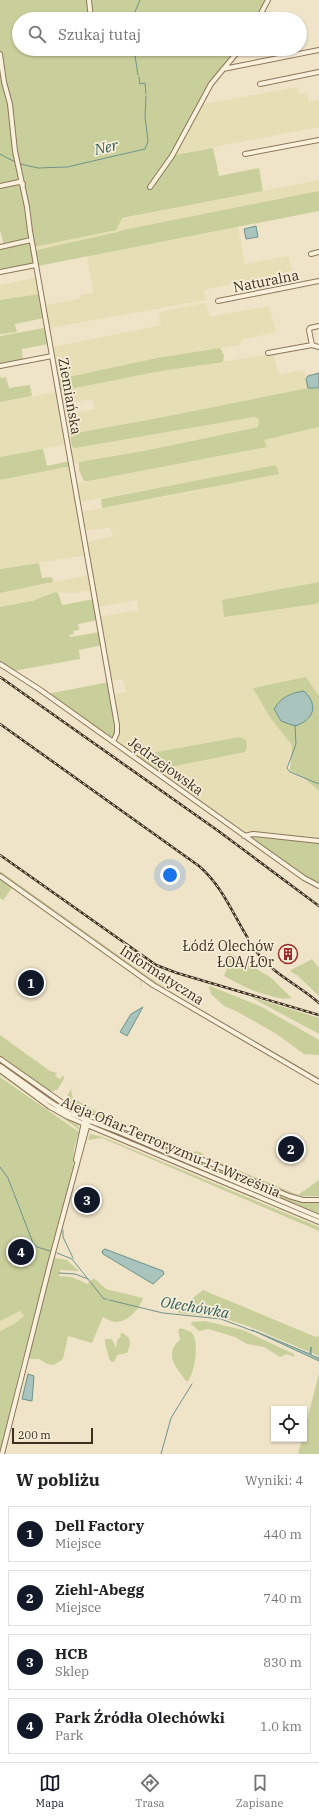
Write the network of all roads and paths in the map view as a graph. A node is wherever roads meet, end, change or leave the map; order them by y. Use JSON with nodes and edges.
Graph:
{"nodes":[{"id":1,"x":89,"y":0,"type":"edge"},
{"id":2,"x":268,"y":0,"type":"edge"},
{"id":3,"x":90,"y":12,"type":"edge"},
{"id":4,"x":262,"y":12,"type":"edge"},
{"id":5,"x":319,"y":50,"type":"edge"},
{"id":6,"x":307,"y":52,"type":"edge"},
{"id":7,"x":0,"y":54,"type":"edge"},
{"id":8,"x":234,"y":56,"type":"edge"},
{"id":9,"x":290,"y":56,"type":"edge"},
{"id":10,"x":223,"y":70,"type":"junction"},
{"id":11,"x":319,"y":72,"type":"edge"},
{"id":12,"x":260,"y":84,"type":"dead end"},
{"id":13,"x":319,"y":140,"type":"edge"},
{"id":14,"x":245,"y":154,"type":"dead end"},
{"id":15,"x":22,"y":184,"type":"junction"},
{"id":16,"x":0,"y":186,"type":"edge"},
{"id":17,"x":150,"y":187,"type":"dead end"},
{"id":18,"x":31,"y":240,"type":"junction"},
{"id":19,"x":0,"y":247,"type":"edge"},
{"id":20,"x":319,"y":252,"type":"edge"},
{"id":21,"x":311,"y":254,"type":"dead end"},
{"id":22,"x":36,"y":265,"type":"junction"},
{"id":23,"x":0,"y":272,"type":"edge"},
{"id":24,"x":319,"y":281,"type":"edge"},
{"id":25,"x":218,"y":301,"type":"dead end"},
{"id":26,"x":319,"y":326,"type":"edge"},
{"id":27,"x":312,"y":345,"type":"junction"},
{"id":28,"x":319,"y":347,"type":"edge"},
{"id":29,"x":268,"y":353,"type":"dead end"},
{"id":30,"x":52,"y":356,"type":"junction"},
{"id":31,"x":0,"y":366,"type":"edge"},
{"id":32,"x":0,"y":664,"type":"edge"},
{"id":33,"x":113,"y":742,"type":"junction"},
{"id":34,"x":244,"y":836,"type":"junction"},
{"id":35,"x":319,"y":841,"type":"edge"},
{"id":36,"x":0,"y":876,"type":"edge"},
{"id":37,"x":319,"y":886,"type":"edge"},
{"id":38,"x":0,"y":1060,"type":"edge"},
{"id":39,"x":0,"y":1066,"type":"edge"},
{"id":40,"x":0,"y":1070,"type":"edge"},
{"id":41,"x":319,"y":1082,"type":"edge"},
{"id":42,"x":86,"y":1122,"type":"junction"},
{"id":43,"x":319,"y":1199,"type":"edge"},
{"id":44,"x":319,"y":1217,"type":"edge"},
{"id":45,"x":319,"y":1222,"type":"edge"},
{"id":46,"x":2,"y":1454,"type":"edge"}],
"edges":[{"from":1,"to":3,"type":"street"},
{"from":2,"to":4,"type":"street"},
{"from":5,"to":6,"type":"street"},
{"from":7,"to":15,"type":"street","name":"Ziemiańska"},
{"from":8,"to":10,"type":"street"},
{"from":9,"to":10,"type":"street"},
{"from":10,"to":17,"type":"street"},
{"from":11,"to":12,"type":"street"},
{"from":13,"to":14,"type":"street"},
{"from":15,"to":16,"type":"street"},
{"from":15,"to":18,"type":"street","name":"Ziemiańska"},
{"from":18,"to":19,"type":"street"},
{"from":18,"to":22,"type":"street","name":"Ziemiańska"},
{"from":20,"to":21,"type":"street"},
{"from":22,"to":23,"type":"street"},
{"from":22,"to":30,"type":"street","name":"Ziemiańska"},
{"from":24,"to":25,"type":"street","name":"Naturalna"},
{"from":26,"to":27,"type":"street"},
{"from":27,"to":28,"type":"street"},
{"from":27,"to":29,"type":"street"},
{"from":30,"to":31,"type":"street"},
{"from":30,"to":33,"type":"street","name":"Ziemiańska"},
{"from":32,"to":33,"type":"street","name":"Jędrzejowska"},
{"from":33,"to":34,"type":"street","name":"Jędrzejowska"},
{"from":34,"to":35,"type":"street"},
{"from":34,"to":37,"type":"street","name":"Jędrzejowska"},
{"from":36,"to":41,"type":"street","name":"Informatyczna"},
{"from":38,"to":43,"type":"street"},
{"from":39,"to":42,"type":"street","name":"Aleja Ofiar Terroryzmu 11 Września"},
{"from":40,"to":42,"type":"street","name":"Aleja Ofiar Terroryzmu 11 Września"},
{"from":42,"to":44,"type":"street","name":"Aleja Ofiar Terroryzmu 11 Września"},
{"from":42,"to":45,"type":"street","name":"Aleja Ofiar Terroryzmu 11 Września"},
{"from":42,"to":46,"type":"street"}]}
